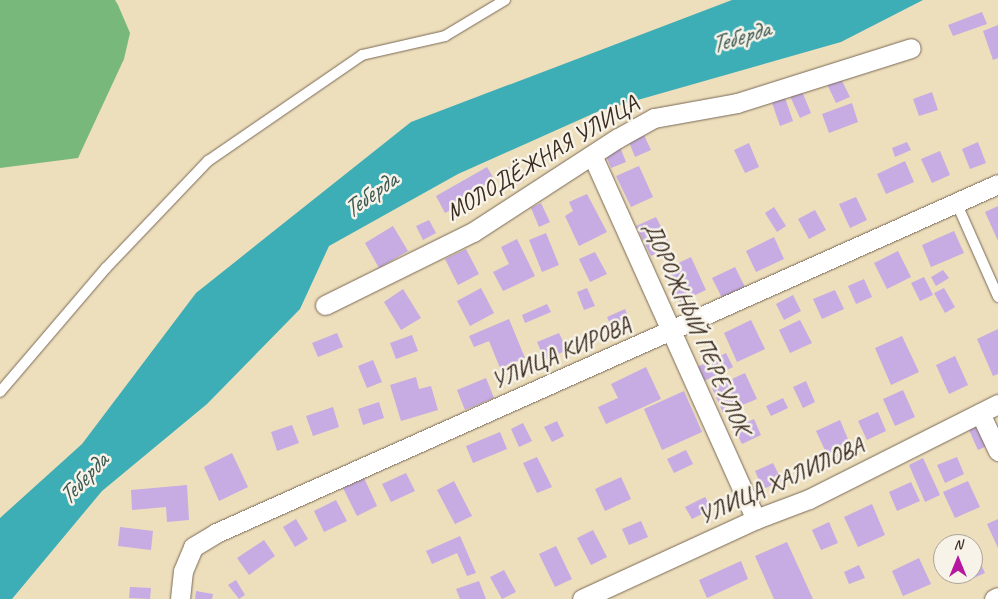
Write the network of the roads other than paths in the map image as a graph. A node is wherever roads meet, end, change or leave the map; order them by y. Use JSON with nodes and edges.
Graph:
{"nodes":[{"id":1,"x":505,"y":0,"type":"edge"},
{"id":2,"x":911,"y":48,"type":"dead end"},
{"id":3,"x":593,"y":157,"type":"junction"},
{"id":4,"x":998,"y":184,"type":"edge"},
{"id":5,"x":956,"y":202,"type":"junction"},
{"id":6,"x":998,"y":297,"type":"edge"},
{"id":7,"x":325,"y":305,"type":"dead end"},
{"id":8,"x":672,"y":332,"type":"junction"},
{"id":9,"x":0,"y":392,"type":"edge"},
{"id":10,"x":998,"y":404,"type":"edge"},
{"id":11,"x":980,"y":414,"type":"junction"},
{"id":12,"x":998,"y":450,"type":"edge"},
{"id":13,"x":756,"y":519,"type":"junction"},
{"id":14,"x":998,"y":597,"type":"edge"},
{"id":15,"x":180,"y":599,"type":"edge"},
{"id":16,"x":582,"y":599,"type":"edge"},
{"id":17,"x":994,"y":599,"type":"edge"}],
"edges":[{"from":1,"to":9,"type":"lane"},
{"from":2,"to":3,"type":"street","name":"МОЛОДЁЖНАЯ УЛИЦА"},
{"from":3,"to":7,"type":"street","name":"МОЛОДЁЖНАЯ УЛИЦА"},
{"from":3,"to":8,"type":"street","name":"ДОРОЖНЫЙ ПЕРЕУЛОК"},
{"from":4,"to":5,"type":"street","name":"УЛИЦА КИРОВА"},
{"from":5,"to":6,"type":"lane"},
{"from":5,"to":8,"type":"street","name":"УЛИЦА КИРОВА"},
{"from":8,"to":13,"type":"street","name":"ДОРОЖНЫЙ ПЕРЕУЛОК"},
{"from":8,"to":15,"type":"street","name":"УЛИЦА КИРОВА"},
{"from":10,"to":11,"type":"street","name":"УЛИЦА ХАЛИЛОВА"},
{"from":11,"to":12,"type":"street"},
{"from":11,"to":13,"type":"street","name":"УЛИЦА ХАЛИЛОВА"},
{"from":13,"to":16,"type":"street","name":"УЛИЦА ХАЛИЛОВА"},
{"from":14,"to":17,"type":"street"}]}
